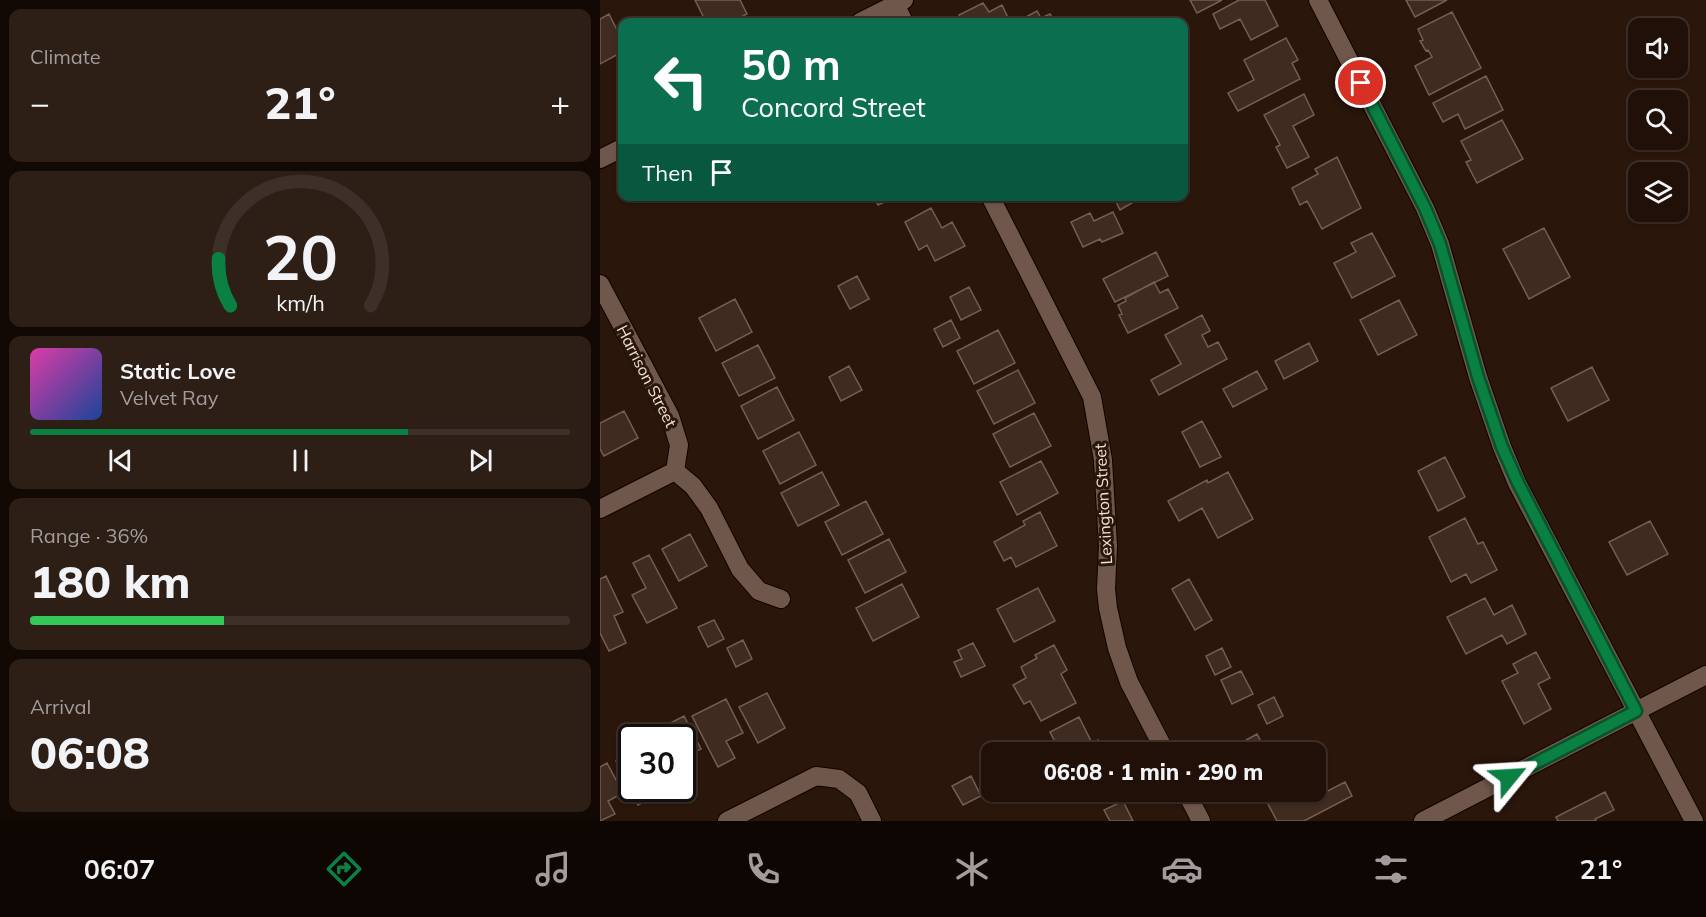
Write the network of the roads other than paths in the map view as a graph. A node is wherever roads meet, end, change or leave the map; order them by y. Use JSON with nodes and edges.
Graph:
{"nodes":[{"id":1,"x":1318,"y":0,"type":"edge"},
{"id":2,"x":897,"y":1,"type":"edge"},
{"id":3,"x":867,"y":18,"type":"edge"},
{"id":4,"x":903,"y":18,"type":"edge"},
{"id":5,"x":618,"y":149,"type":"edge"},
{"id":6,"x":600,"y":159,"type":"edge"},
{"id":7,"x":993,"y":201,"type":"edge"},
{"id":8,"x":600,"y":284,"type":"edge"},
{"id":9,"x":675,"y":471,"type":"junction"},
{"id":10,"x":600,"y":509,"type":"edge"},
{"id":11,"x":781,"y":599,"type":"dead end"},
{"id":12,"x":1706,"y":675,"type":"edge"},
{"id":13,"x":1636,"y":711,"type":"junction"},
{"id":14,"x":1160,"y":742,"type":"edge"},
{"id":15,"x":1191,"y":802,"type":"edge"},
{"id":16,"x":727,"y":821,"type":"edge"},
{"id":17,"x":872,"y":821,"type":"edge"},
{"id":18,"x":1201,"y":821,"type":"edge"},
{"id":19,"x":1423,"y":821,"type":"edge"},
{"id":20,"x":1694,"y":821,"type":"edge"}],
"edges":[{"from":1,"to":13,"type":"street"},
{"from":2,"to":3,"type":"street"},
{"from":2,"to":4,"type":"street"},
{"from":5,"to":6,"type":"street"},
{"from":7,"to":14,"type":"street","name":"Lexington Street"},
{"from":8,"to":9,"type":"street","name":"Harrison Street"},
{"from":9,"to":10,"type":"street"},
{"from":9,"to":11,"type":"street"},
{"from":12,"to":13,"type":"street"},
{"from":13,"to":19,"type":"street"},
{"from":13,"to":20,"type":"street"},
{"from":15,"to":18,"type":"street"},
{"from":16,"to":17,"type":"street"}]}
